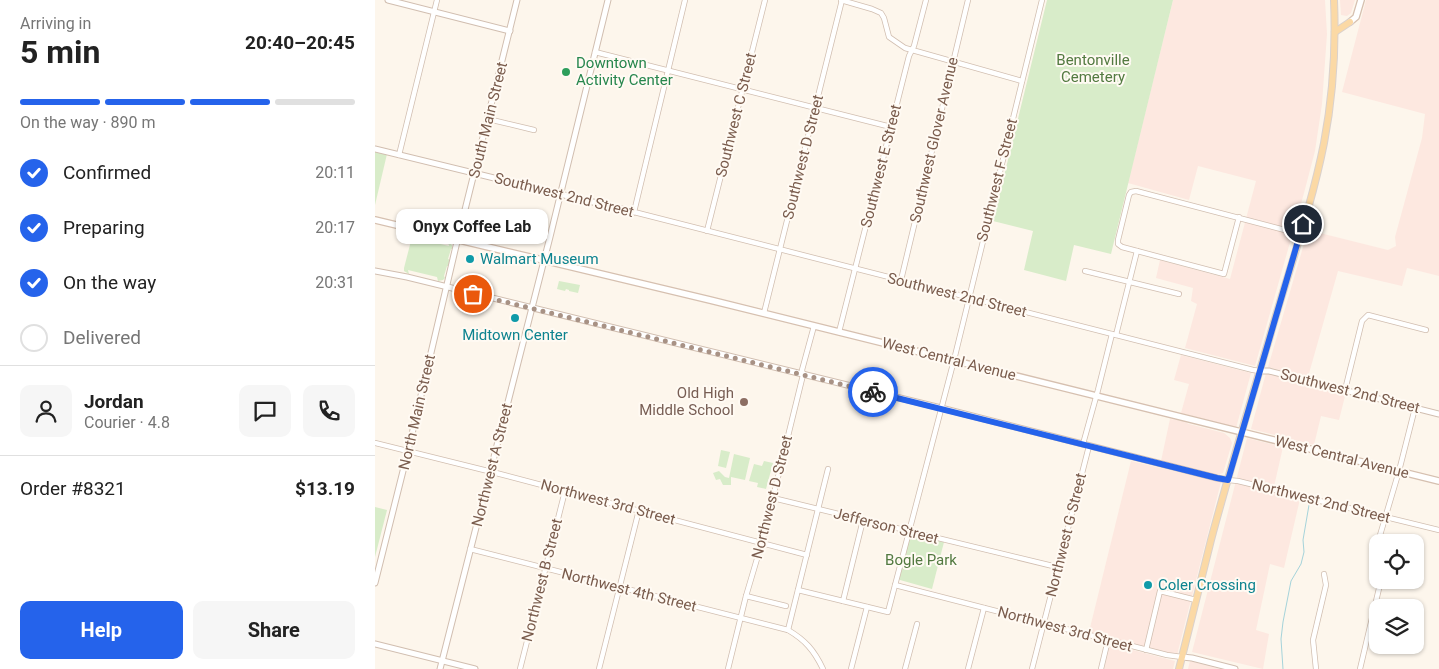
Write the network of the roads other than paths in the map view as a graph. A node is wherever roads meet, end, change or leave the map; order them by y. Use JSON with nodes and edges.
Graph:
{"nodes":[{"id":1,"x":388,"y":0,"type":"edge"},
{"id":2,"x":437,"y":0,"type":"edge"},
{"id":3,"x":517,"y":0,"type":"edge"},
{"id":4,"x":608,"y":0,"type":"edge"},
{"id":5,"x":685,"y":0,"type":"edge"},
{"id":6,"x":765,"y":0,"type":"edge"},
{"id":7,"x":841,"y":0,"type":"edge"},
{"id":8,"x":926,"y":0,"type":"edge"},
{"id":9,"x":968,"y":0,"type":"edge"},
{"id":10,"x":1042,"y":0,"type":"edge"},
{"id":11,"x":1334,"y":0,"type":"edge"},
{"id":12,"x":1361,"y":0,"type":"edge"},
{"id":13,"x":434,"y":12,"type":"junction"},
{"id":14,"x":1335,"y":15,"type":"junction"},
{"id":15,"x":1350,"y":22,"type":"junction"},
{"id":16,"x":510,"y":31,"type":"junction"},
{"id":17,"x":1335,"y":32,"type":"junction"},
{"id":18,"x":911,"y":50,"type":"junction"},
{"id":19,"x":595,"y":52,"type":"junction"},
{"id":20,"x":953,"y":62,"type":"junction"},
{"id":21,"x":669,"y":71,"type":"junction"},
{"id":22,"x":1022,"y":81,"type":"junction"},
{"id":23,"x":743,"y":90,"type":"junction"},
{"id":24,"x":816,"y":108,"type":"junction"},
{"id":25,"x":488,"y":119,"type":"junction"},
{"id":26,"x":891,"y":127,"type":"junction"},
{"id":27,"x":534,"y":130,"type":"dead end"},
{"id":28,"x":375,"y":149,"type":"edge"},
{"id":29,"x":399,"y":155,"type":"junction"},
{"id":30,"x":475,"y":173,"type":"junction"},
{"id":31,"x":559,"y":193,"type":"junction"},
{"id":32,"x":634,"y":212,"type":"junction"},
{"id":33,"x":1239,"y":217,"type":"junction"},
{"id":34,"x":375,"y":220,"type":"edge"},
{"id":35,"x":707,"y":231,"type":"junction"},
{"id":36,"x":1300,"y":234,"type":"junction"},
{"id":37,"x":458,"y":240,"type":"junction"},
{"id":38,"x":780,"y":249,"type":"junction"},
{"id":39,"x":1137,"y":251,"type":"junction"},
{"id":40,"x":543,"y":260,"type":"junction"},
{"id":41,"x":856,"y":269,"type":"junction"},
{"id":42,"x":375,"y":271,"type":"edge"},
{"id":43,"x":1085,"y":271,"type":"dead end"},
{"id":44,"x":901,"y":280,"type":"junction"},
{"id":45,"x":1129,"y":282,"type":"junction"},
{"id":46,"x":447,"y":287,"type":"junction"},
{"id":47,"x":1179,"y":294,"type":"dead end"},
{"id":48,"x":969,"y":298,"type":"junction"},
{"id":49,"x":531,"y":308,"type":"junction"},
{"id":50,"x":764,"y":313,"type":"junction"},
{"id":51,"x":813,"y":326,"type":"junction"},
{"id":52,"x":1426,"y":330,"type":"dead end"},
{"id":53,"x":839,"y":332,"type":"junction"},
{"id":54,"x":1114,"y":335,"type":"junction"},
{"id":55,"x":954,"y":360,"type":"junction"},
{"id":56,"x":1260,"y":370,"type":"junction"},
{"id":57,"x":803,"y":375,"type":"junction"},
{"id":58,"x":1345,"y":390,"type":"junction"},
{"id":59,"x":1096,"y":396,"type":"junction"},
{"id":60,"x":941,"y":408,"type":"junction"},
{"id":61,"x":1415,"y":408,"type":"junction"},
{"id":62,"x":1439,"y":414,"type":"edge"},
{"id":63,"x":1241,"y":432,"type":"junction"},
{"id":64,"x":375,"y":443,"type":"edge"},
{"id":65,"x":1086,"y":445,"type":"junction"},
{"id":66,"x":408,"y":452,"type":"junction"},
{"id":67,"x":828,"y":469,"type":"dead end"},
{"id":68,"x":1399,"y":471,"type":"junction"},
{"id":69,"x":490,"y":472,"type":"junction"},
{"id":70,"x":1228,"y":480,"type":"junction"},
{"id":71,"x":1439,"y":481,"type":"edge"},
{"id":72,"x":565,"y":491,"type":"junction"},
{"id":73,"x":773,"y":498,"type":"junction"},
{"id":74,"x":818,"y":509,"type":"junction"},
{"id":75,"x":639,"y":510,"type":"junction"},
{"id":76,"x":1385,"y":517,"type":"junction"},
{"id":77,"x":863,"y":520,"type":"junction"},
{"id":78,"x":1439,"y":530,"type":"edge"},
{"id":79,"x":908,"y":531,"type":"junction"},
{"id":80,"x":1380,"y":534,"type":"edge"},
{"id":81,"x":762,"y":542,"type":"junction"},
{"id":82,"x":470,"y":549,"type":"junction"},
{"id":83,"x":807,"y":555,"type":"junction"},
{"id":84,"x":1057,"y":567,"type":"junction"},
{"id":85,"x":545,"y":569,"type":"junction"},
{"id":86,"x":1324,"y":574,"type":"dead end"},
{"id":87,"x":375,"y":583,"type":"edge"},
{"id":88,"x":895,"y":585,"type":"junction"},
{"id":89,"x":620,"y":588,"type":"junction"},
{"id":90,"x":1379,"y":589,"type":"edge"},
{"id":91,"x":797,"y":590,"type":"junction"},
{"id":92,"x":746,"y":596,"type":"junction"},
{"id":93,"x":1196,"y":600,"type":"junction"},
{"id":94,"x":843,"y":601,"type":"junction"},
{"id":95,"x":787,"y":606,"type":"dead end"},
{"id":96,"x":867,"y":607,"type":"junction"},
{"id":97,"x":984,"y":608,"type":"junction"},
{"id":98,"x":741,"y":619,"type":"junction"},
{"id":99,"x":1044,"y":623,"type":"junction"},
{"id":100,"x":917,"y":624,"type":"dead end"},
{"id":101,"x":787,"y":630,"type":"junction"},
{"id":102,"x":1108,"y":640,"type":"junction"},
{"id":103,"x":375,"y":644,"type":"edge"},
{"id":104,"x":1146,"y":650,"type":"junction"},
{"id":105,"x":1182,"y":657,"type":"junction"},
{"id":106,"x":442,"y":661,"type":"junction"},
{"id":107,"x":906,"y":667,"type":"edge"},
{"id":108,"x":440,"y":669,"type":"edge"},
{"id":109,"x":475,"y":669,"type":"edge"},
{"id":110,"x":519,"y":669,"type":"edge"},
{"id":111,"x":599,"y":669,"type":"edge"},
{"id":112,"x":728,"y":669,"type":"edge"},
{"id":113,"x":823,"y":669,"type":"edge"},
{"id":114,"x":851,"y":669,"type":"edge"},
{"id":115,"x":899,"y":669,"type":"edge"},
{"id":116,"x":968,"y":669,"type":"edge"},
{"id":117,"x":1032,"y":669,"type":"edge"},
{"id":118,"x":1101,"y":669,"type":"edge"},
{"id":119,"x":1179,"y":669,"type":"edge"},
{"id":120,"x":1235,"y":669,"type":"edge"},
{"id":121,"x":1316,"y":669,"type":"edge"},
{"id":122,"x":1360,"y":669,"type":"edge"}],
"edges":[{"from":1,"to":13,"type":"street"},
{"from":2,"to":13,"type":"street"},
{"from":3,"to":16,"type":"street","name":"South Main Street"},
{"from":4,"to":19,"type":"street","name":"Northwest A Street"},
{"from":5,"to":21,"type":"street"},
{"from":6,"to":23,"type":"street","name":"Southwest C Street"},
{"from":7,"to":18,"type":"street"},
{"from":7,"to":24,"type":"street","name":"Southwest D Street"},
{"from":8,"to":18,"type":"street","name":"Southwest E Street"},
{"from":9,"to":20,"type":"street","name":"Southwest Glover Avenue"},
{"from":10,"to":22,"type":"street","name":"Southwest F Street"},
{"from":11,"to":14,"type":"main road"},
{"from":12,"to":15,"type":"main road"},
{"from":13,"to":16,"type":"street"},
{"from":13,"to":29,"type":"street"},
{"from":14,"to":15,"type":"main road"},
{"from":14,"to":17,"type":"main road"},
{"from":15,"to":17,"type":"main road"},
{"from":16,"to":25,"type":"street","name":"South Main Street"},
{"from":17,"to":36,"type":"main road"},
{"from":18,"to":20,"type":"street"},
{"from":18,"to":26,"type":"street","name":"Southwest E Street"},
{"from":19,"to":21,"type":"street"},
{"from":19,"to":31,"type":"street","name":"Northwest A Street"},
{"from":20,"to":22,"type":"street"},
{"from":20,"to":44,"type":"street","name":"Southwest Glover Avenue"},
{"from":21,"to":23,"type":"street"},
{"from":21,"to":32,"type":"street"},
{"from":22,"to":48,"type":"street","name":"Southwest F Street"},
{"from":23,"to":24,"type":"street"},
{"from":23,"to":35,"type":"street","name":"Southwest C Street"},
{"from":24,"to":26,"type":"street"},
{"from":24,"to":38,"type":"street","name":"Southwest D Street"},
{"from":25,"to":27,"type":"street"},
{"from":25,"to":30,"type":"street","name":"South Main Street"},
{"from":26,"to":41,"type":"street","name":"Southwest E Street"},
{"from":28,"to":29,"type":"street","name":"Southwest 2nd Street"},
{"from":29,"to":30,"type":"street","name":"Southwest 2nd Street"},
{"from":30,"to":31,"type":"street","name":"Southwest 2nd Street"},
{"from":30,"to":37,"type":"street","name":"South Main Street"},
{"from":31,"to":32,"type":"street","name":"Southwest 2nd Street"},
{"from":31,"to":40,"type":"street","name":"Northwest A Street"},
{"from":32,"to":35,"type":"street","name":"Southwest 2nd Street"},
{"from":33,"to":36,"type":"street"},
{"from":33,"to":39,"type":"street"},
{"from":33,"to":39,"type":"street"},
{"from":34,"to":37,"type":"main road","name":"West Central Avenue"},
{"from":35,"to":38,"type":"street","name":"Southwest 2nd Street"},
{"from":36,"to":56,"type":"main road"},
{"from":37,"to":40,"type":"main road","name":"West Central Avenue"},
{"from":37,"to":46,"type":"street","name":"North Main Street"},
{"from":38,"to":41,"type":"street","name":"Southwest 2nd Street"},
{"from":38,"to":50,"type":"street","name":"Southwest D Street"},
{"from":39,"to":45,"type":"street","name":"Northwest G Street"},
{"from":40,"to":49,"type":"street","name":"Northwest A Street"},
{"from":40,"to":50,"type":"main road","name":"West Central Avenue"},
{"from":41,"to":44,"type":"street","name":"Southwest 2nd Street"},
{"from":41,"to":53,"type":"street","name":"Southwest E Street"},
{"from":42,"to":46,"type":"street","name":"Northwest 2nd Street"},
{"from":43,"to":45,"type":"street"},
{"from":44,"to":48,"type":"street","name":"Southwest 2nd Street"},
{"from":45,"to":47,"type":"street"},
{"from":45,"to":54,"type":"street","name":"Northwest G Street"},
{"from":46,"to":49,"type":"street","name":"Northwest 2nd Street"},
{"from":46,"to":66,"type":"street","name":"North Main Street"},
{"from":48,"to":54,"type":"street","name":"Southwest 2nd Street"},
{"from":48,"to":55,"type":"street","name":"Southwest F Street"},
{"from":49,"to":57,"type":"street","name":"Northwest 2nd Street"},
{"from":49,"to":69,"type":"street","name":"Northwest A Street"},
{"from":50,"to":51,"type":"main road","name":"West Central Avenue"},
{"from":51,"to":53,"type":"main road","name":"West Central Avenue"},
{"from":51,"to":57,"type":"street","name":"Northwest D Street"},
{"from":52,"to":58,"type":"street"},
{"from":53,"to":55,"type":"main road","name":"West Central Avenue"},
{"from":54,"to":56,"type":"street","name":"Southwest 2nd Street"},
{"from":54,"to":59,"type":"street","name":"Northwest G Street"},
{"from":55,"to":59,"type":"main road","name":"West Central Avenue"},
{"from":55,"to":60,"type":"street","name":"Southwest F Street"},
{"from":56,"to":58,"type":"street","name":"Southwest 2nd Street"},
{"from":56,"to":63,"type":"main road"},
{"from":57,"to":60,"type":"street","name":"Northwest 2nd Street"},
{"from":57,"to":73,"type":"street","name":"Northwest D Street"},
{"from":58,"to":61,"type":"street","name":"Southwest 2nd Street"},
{"from":59,"to":63,"type":"main road","name":"West Central Avenue"},
{"from":59,"to":65,"type":"street","name":"Northwest G Street"},
{"from":60,"to":65,"type":"street","name":"Northwest 2nd Street"},
{"from":60,"to":79,"type":"street","name":"Southwest F Street"},
{"from":61,"to":62,"type":"street","name":"Southwest 2nd Street"},
{"from":61,"to":68,"type":"street"},
{"from":63,"to":68,"type":"main road","name":"West Central Avenue"},
{"from":63,"to":70,"type":"main road"},
{"from":64,"to":66,"type":"street","name":"Northwest 3rd Street"},
{"from":65,"to":70,"type":"street","name":"Northwest 2nd Street"},
{"from":65,"to":84,"type":"street","name":"Northwest G Street"},
{"from":66,"to":69,"type":"street","name":"Northwest 3rd Street"},
{"from":66,"to":87,"type":"street","name":"North Main Street"},
{"from":67,"to":74,"type":"street"},
{"from":68,"to":71,"type":"main road","name":"West Central Avenue"},
{"from":68,"to":76,"type":"street"},
{"from":69,"to":72,"type":"street","name":"Northwest 3rd Street"},
{"from":69,"to":82,"type":"street","name":"Northwest A Street"},
{"from":70,"to":76,"type":"street","name":"Northwest 2nd Street"},
{"from":70,"to":93,"type":"main road"},
{"from":72,"to":75,"type":"street","name":"Northwest 3rd Street"},
{"from":72,"to":85,"type":"street","name":"Northwest B Street"},
{"from":73,"to":74,"type":"street","name":"Jefferson Street"},
{"from":73,"to":81,"type":"street","name":"Northwest D Street"},
{"from":74,"to":77,"type":"street","name":"Jefferson Street"},
{"from":74,"to":83,"type":"street"},
{"from":75,"to":81,"type":"street","name":"Northwest 3rd Street"},
{"from":75,"to":89,"type":"street"},
{"from":76,"to":78,"type":"street","name":"Northwest 2nd Street"},
{"from":76,"to":80,"type":"street"},
{"from":77,"to":79,"type":"street","name":"Jefferson Street"},
{"from":77,"to":94,"type":"street"},
{"from":79,"to":84,"type":"street","name":"Jefferson Street"},
{"from":79,"to":88,"type":"street","name":"Southwest F Street"},
{"from":81,"to":83,"type":"street","name":"Northwest 3rd Street"},
{"from":81,"to":92,"type":"street","name":"Northwest D Street"},
{"from":82,"to":85,"type":"street","name":"Northwest 4th Street"},
{"from":82,"to":106,"type":"street","name":"Northwest A Street"},
{"from":83,"to":91,"type":"street"},
{"from":84,"to":99,"type":"street","name":"Northwest G Street"},
{"from":85,"to":89,"type":"street","name":"Northwest 4th Street"},
{"from":85,"to":110,"type":"street","name":"Northwest B Street"},
{"from":86,"to":121,"type":"street"},
{"from":88,"to":96,"type":"street","name":"Southwest F Street"},
{"from":88,"to":97,"type":"street","name":"Northwest 3rd Street"},
{"from":89,"to":98,"type":"street","name":"Northwest 4th Street"},
{"from":89,"to":111,"type":"street"},
{"from":90,"to":122,"type":"street"},
{"from":91,"to":94,"type":"street"},
{"from":91,"to":101,"type":"street"},
{"from":92,"to":95,"type":"street"},
{"from":92,"to":98,"type":"street","name":"Northwest D Street"},
{"from":93,"to":104,"type":"street"},
{"from":93,"to":105,"type":"main road"},
{"from":94,"to":96,"type":"street"},
{"from":96,"to":114,"type":"street"},
{"from":97,"to":99,"type":"street","name":"Northwest 3rd Street"},
{"from":97,"to":116,"type":"street"},
{"from":98,"to":101,"type":"street","name":"Northwest 4th Street"},
{"from":98,"to":112,"type":"street","name":"Northwest D Street"},
{"from":99,"to":102,"type":"street","name":"Northwest 3rd Street"},
{"from":99,"to":117,"type":"street","name":"Northwest G Street"},
{"from":100,"to":107,"type":"street"},
{"from":101,"to":113,"type":"street"},
{"from":102,"to":104,"type":"street","name":"Northwest 3rd Street"},
{"from":102,"to":118,"type":"street"},
{"from":103,"to":106,"type":"street"},
{"from":104,"to":105,"type":"street","name":"Northwest 3rd Street"},
{"from":105,"to":119,"type":"main road"},
{"from":105,"to":120,"type":"street","name":"Northwest 3rd Street"},
{"from":106,"to":108,"type":"street","name":"Northwest A Street"},
{"from":106,"to":109,"type":"street"},
{"from":107,"to":115,"type":"street"}]}
